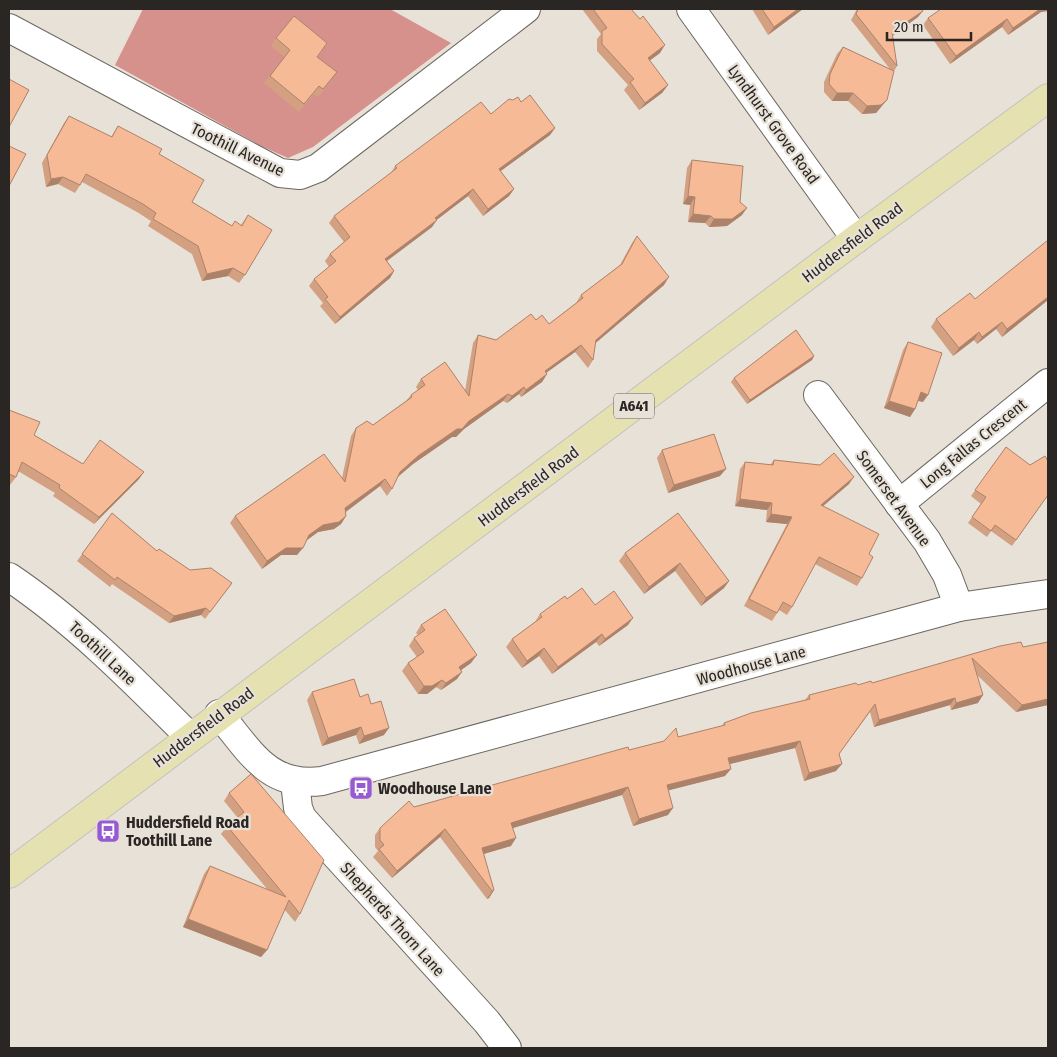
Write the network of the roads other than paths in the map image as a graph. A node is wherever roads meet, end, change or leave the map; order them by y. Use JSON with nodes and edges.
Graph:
{"nodes":[{"id":1,"x":526,"y":9,"type":"edge"},
{"id":2,"x":692,"y":9,"type":"edge"},
{"id":3,"x":9,"y":28,"type":"edge"},
{"id":4,"x":1048,"y":98,"type":"edge"},
{"id":5,"x":856,"y":239,"type":"junction"},
{"id":6,"x":1048,"y":382,"type":"edge"},
{"id":7,"x":818,"y":394,"type":"dead end"},
{"id":8,"x":898,"y":504,"type":"junction"},
{"id":9,"x":9,"y":577,"type":"edge"},
{"id":10,"x":1048,"y":594,"type":"edge"},
{"id":11,"x":959,"y":607,"type":"junction"},
{"id":12,"x":219,"y":714,"type":"junction"},
{"id":13,"x":190,"y":737,"type":"junction"},
{"id":14,"x":296,"y":782,"type":"junction"},
{"id":15,"x":9,"y":874,"type":"edge"},
{"id":16,"x":507,"y":1048,"type":"edge"}],
"edges":[{"from":1,"to":3,"type":"street","name":"Toothill Avenue"},
{"from":2,"to":5,"type":"street","name":"Lyndhurst Grove Road"},
{"from":4,"to":5,"type":"main road","name":"Huddersfield Road","number":"A641"},
{"from":5,"to":12,"type":"main road","name":"Huddersfield Road","number":"A641"},
{"from":6,"to":8,"type":"street","name":"Long Fallas Crescent"},
{"from":7,"to":8,"type":"street","name":"Somerset Avenue"},
{"from":8,"to":11,"type":"street","name":"Somerset Avenue"},
{"from":9,"to":13,"type":"street","name":"Toothill Lane"},
{"from":10,"to":11,"type":"street","name":"Woodhouse Lane"},
{"from":11,"to":14,"type":"street","name":"Woodhouse Lane"},
{"from":12,"to":13,"type":"main road","name":"Huddersfield Road","number":"A641"},
{"from":12,"to":14,"type":"street","name":"Woodhouse Lane"},
{"from":13,"to":15,"type":"main road","name":"Huddersfield Road","number":"A641"},
{"from":14,"to":16,"type":"street","name":"Shepherds Thorn Lane"}]}
